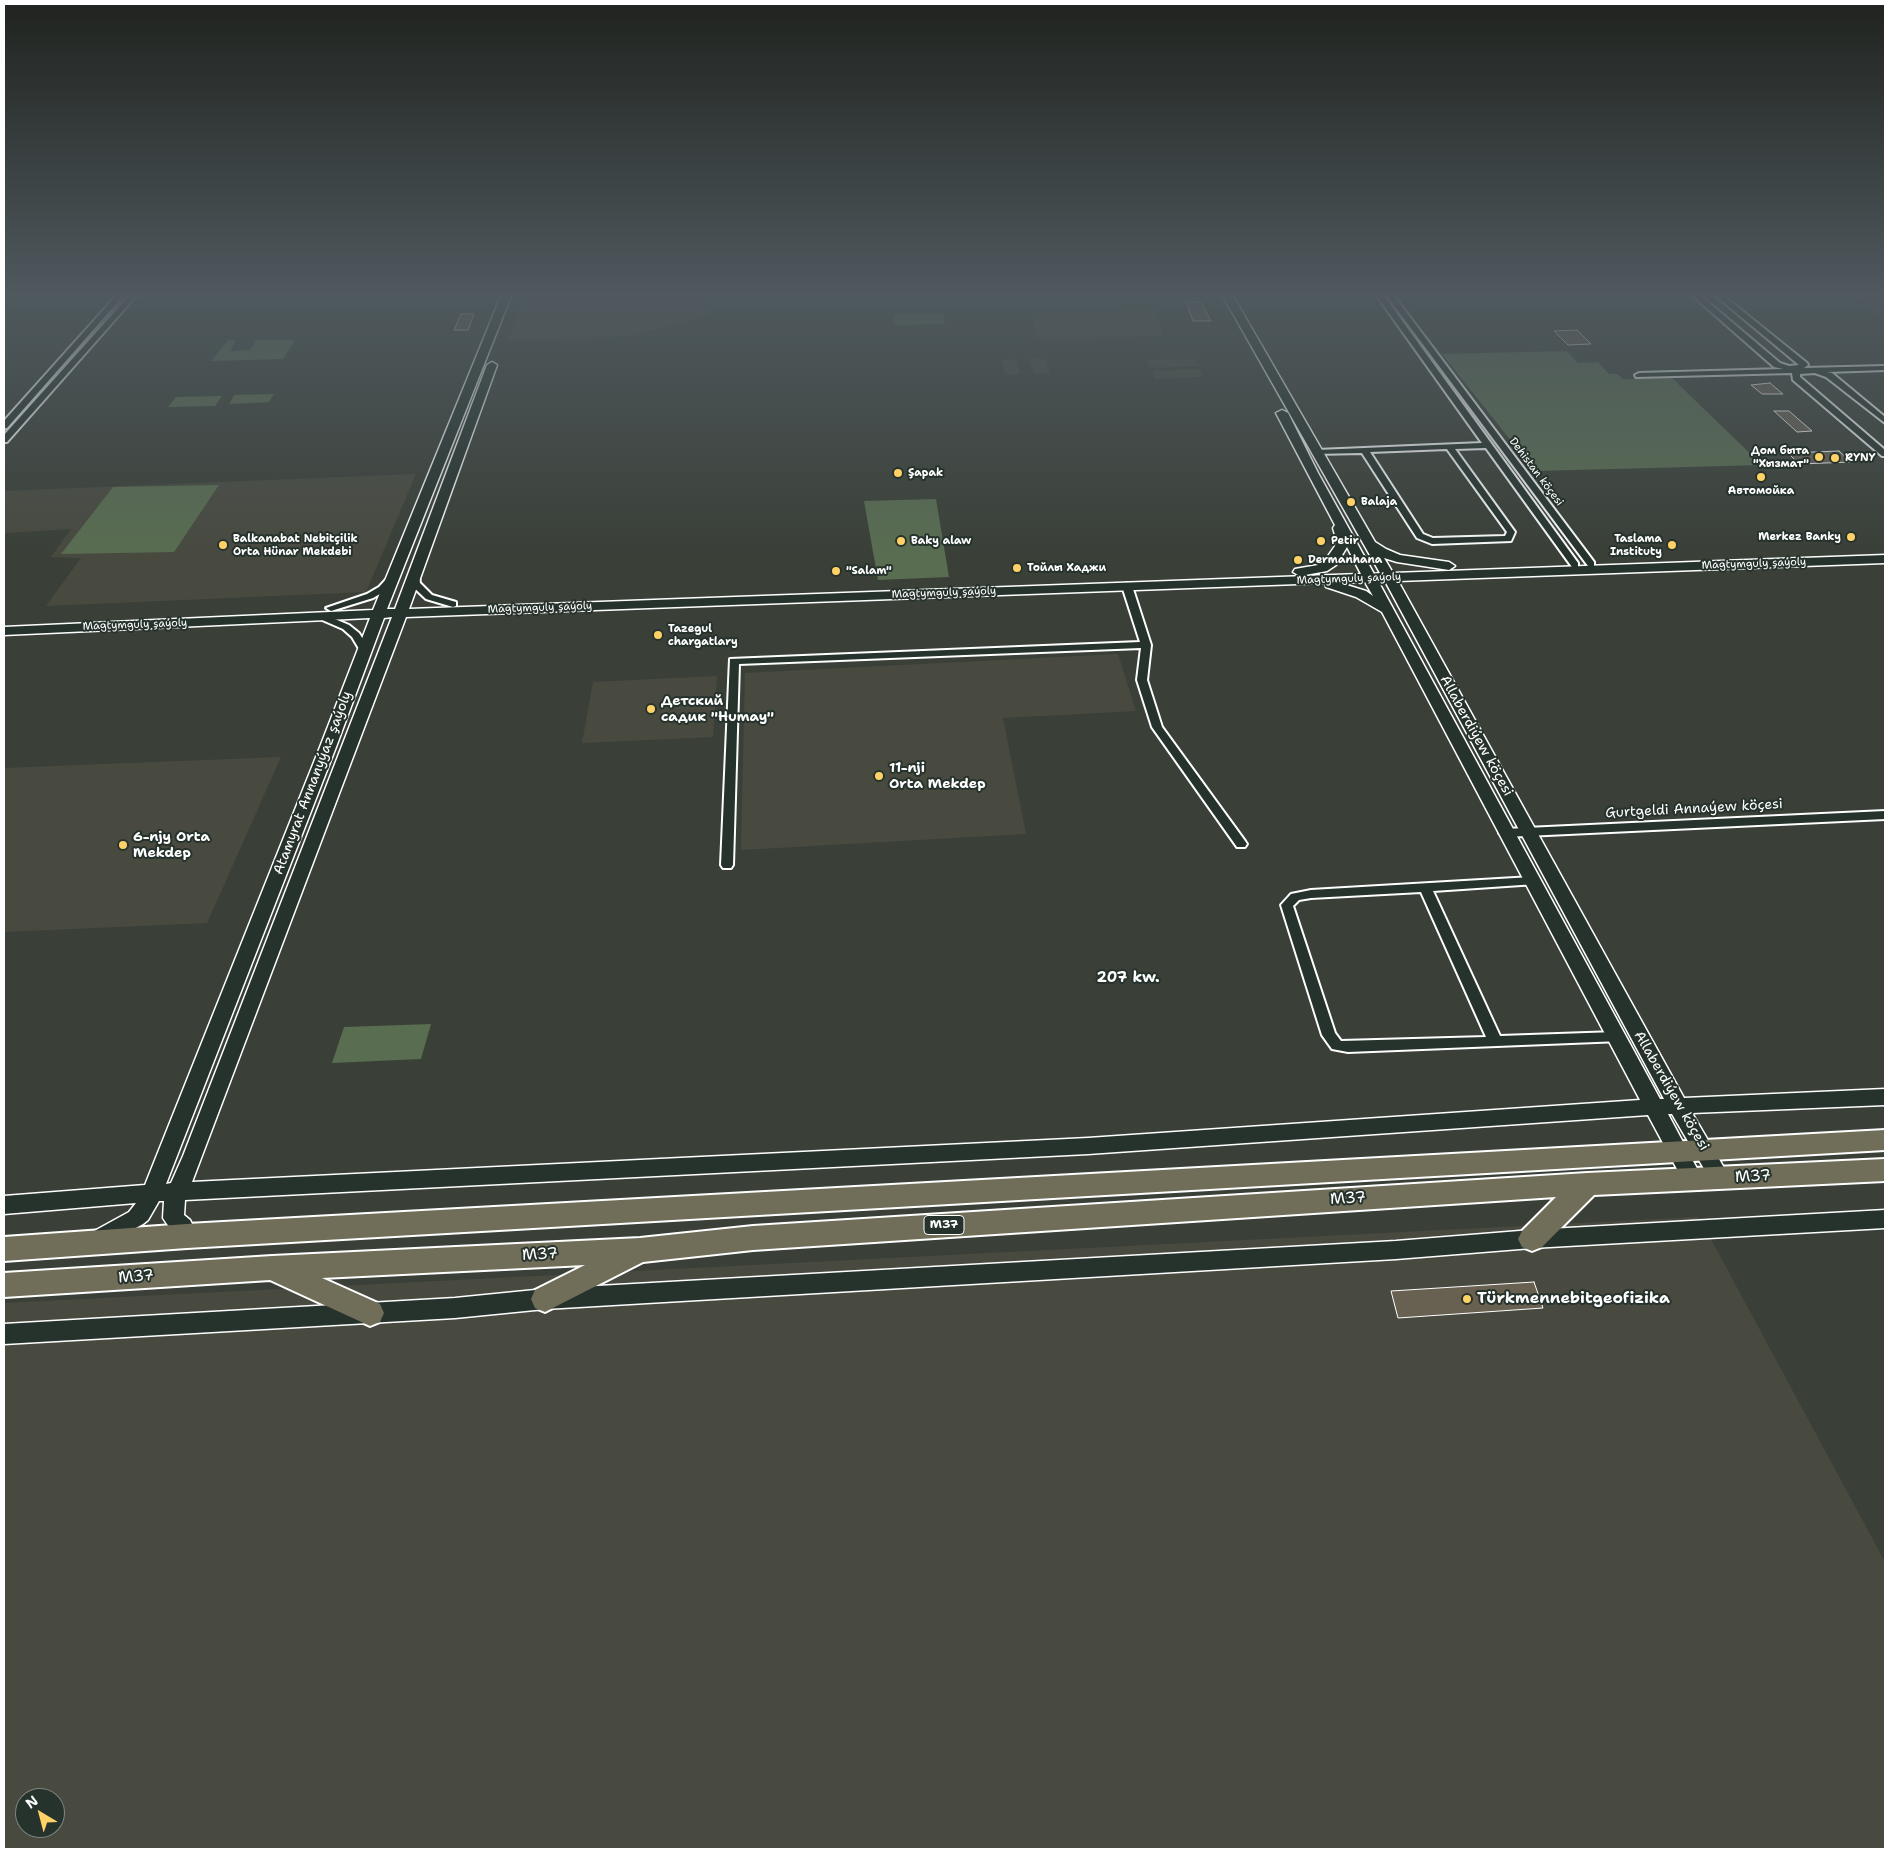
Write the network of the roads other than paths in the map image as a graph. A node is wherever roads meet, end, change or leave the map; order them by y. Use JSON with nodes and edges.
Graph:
{"nodes":[{"id":1,"x":43,"y":382,"type":"edge"},
{"id":2,"x":56,"y":382,"type":"edge"},
{"id":3,"x":471,"y":382,"type":"edge"},
{"id":4,"x":485,"y":382,"type":"edge"},
{"id":5,"x":1265,"y":382,"type":"edge"},
{"id":6,"x":1277,"y":382,"type":"edge"},
{"id":7,"x":1442,"y":382,"type":"edge"},
{"id":8,"x":1455,"y":382,"type":"edge"},
{"id":9,"x":1801,"y":382,"type":"edge"},
{"id":10,"x":1838,"y":382,"type":"edge"},
{"id":11,"x":1885,"y":421,"type":"edge"},
{"id":12,"x":4,"y":426,"type":"edge"},
{"id":13,"x":4,"y":440,"type":"edge"},
{"id":14,"x":1487,"y":445,"type":"junction"},
{"id":15,"x":1450,"y":446,"type":"junction"},
{"id":16,"x":1364,"y":450,"type":"junction"},
{"id":17,"x":1317,"y":452,"type":"junction"},
{"id":18,"x":1885,"y":454,"type":"edge"},
{"id":19,"x":1336,"y":518,"type":"junction"},
{"id":20,"x":1368,"y":542,"type":"junction"},
{"id":21,"x":1885,"y":553,"type":"edge"},
{"id":22,"x":1885,"y":559,"type":"edge"},
{"id":23,"x":1592,"y":564,"type":"junction"},
{"id":24,"x":1575,"y":565,"type":"junction"},
{"id":25,"x":1475,"y":567,"type":"junction"},
{"id":26,"x":395,"y":574,"type":"junction"},
{"id":27,"x":1368,"y":574,"type":"junction"},
{"id":28,"x":1386,"y":574,"type":"junction"},
{"id":29,"x":1287,"y":575,"type":"junction"},
{"id":30,"x":414,"y":576,"type":"junction"},
{"id":31,"x":1306,"y":580,"type":"junction"},
{"id":32,"x":1127,"y":586,"type":"junction"},
{"id":33,"x":453,"y":604,"type":"junction"},
{"id":34,"x":380,"y":610,"type":"junction"},
{"id":35,"x":400,"y":610,"type":"junction"},
{"id":36,"x":1388,"y":611,"type":"junction"},
{"id":37,"x":327,"y":613,"type":"junction"},
{"id":38,"x":4,"y":622,"type":"edge"},
{"id":39,"x":4,"y":630,"type":"edge"},
{"id":40,"x":1146,"y":645,"type":"junction"},
{"id":41,"x":364,"y":650,"type":"junction"},
{"id":42,"x":1885,"y":815,"type":"edge"},
{"id":43,"x":1528,"y":832,"type":"junction"},
{"id":44,"x":1505,"y":833,"type":"junction"},
{"id":45,"x":1241,"y":844,"type":"dead end"},
{"id":46,"x":727,"y":865,"type":"dead end"},
{"id":47,"x":1532,"y":882,"type":"junction"},
{"id":48,"x":1425,"y":887,"type":"junction"},
{"id":49,"x":1616,"y":1037,"type":"junction"},
{"id":50,"x":1495,"y":1041,"type":"junction"},
{"id":51,"x":1885,"y":1097,"type":"edge"},
{"id":52,"x":1678,"y":1106,"type":"junction"},
{"id":53,"x":1654,"y":1107,"type":"junction"},
{"id":54,"x":1885,"y":1140,"type":"edge"},
{"id":55,"x":1692,"y":1151,"type":"junction"},
{"id":56,"x":1885,"y":1170,"type":"edge"},
{"id":57,"x":1692,"y":1178,"type":"junction"},
{"id":58,"x":1720,"y":1178,"type":"junction"},
{"id":59,"x":1587,"y":1184,"type":"junction"},
{"id":60,"x":152,"y":1193,"type":"junction"},
{"id":61,"x":177,"y":1193,"type":"junction"},
{"id":62,"x":4,"y":1205,"type":"edge"},
{"id":63,"x":1885,"y":1220,"type":"edge"},
{"id":64,"x":187,"y":1236,"type":"junction"},
{"id":65,"x":1532,"y":1239,"type":"junction"},
{"id":66,"x":91,"y":1244,"type":"junction"},
{"id":67,"x":4,"y":1249,"type":"edge"},
{"id":68,"x":640,"y":1250,"type":"junction"},
{"id":69,"x":272,"y":1268,"type":"junction"},
{"id":70,"x":4,"y":1285,"type":"edge"},
{"id":71,"x":545,"y":1299,"type":"junction"},
{"id":72,"x":370,"y":1313,"type":"junction"},
{"id":73,"x":4,"y":1334,"type":"edge"}],
"edges":[{"from":1,"to":12,"type":"street"},
{"from":2,"to":13,"type":"street"},
{"from":3,"to":26,"type":"street","name":"Atamyrat Annanyýaz şaýoly"},
{"from":4,"to":30,"type":"street","name":"Atamyrat Annanyýaz şaýoly"},
{"from":5,"to":19,"type":"street","name":"Allaberdiýew köçesi"},
{"from":6,"to":17,"type":"street","name":"Allaberdiýew köçesi"},
{"from":7,"to":14,"type":"street","name":"Dehistan köçesi"},
{"from":8,"to":23,"type":"street","name":"Dehistan köçesi"},
{"from":9,"to":18,"type":"street"},
{"from":10,"to":11,"type":"street"},
{"from":14,"to":15,"type":"street"},
{"from":14,"to":24,"type":"street","name":"Dehistan köçesi"},
{"from":15,"to":16,"type":"street"},
{"from":15,"to":16,"type":"street"},
{"from":16,"to":17,"type":"street"},
{"from":17,"to":20,"type":"street","name":"Allaberdiýew köçesi"},
{"from":19,"to":27,"type":"street","name":"Allaberdiýew köçesi"},
{"from":19,"to":29,"type":"street"},
{"from":20,"to":25,"type":"street"},
{"from":20,"to":28,"type":"street","name":"Allaberdiýew köçesi"},
{"from":21,"to":23,"type":"street","name":"Magtymguly şaýoly"},
{"from":22,"to":28,"type":"street","name":"Magtymguly şaýoly"},
{"from":23,"to":24,"type":"street","name":"Magtymguly şaýoly"},
{"from":24,"to":25,"type":"street","name":"Magtymguly şaýoly"},
{"from":25,"to":28,"type":"street","name":"Magtymguly şaýoly"},
{"from":26,"to":34,"type":"street","name":"Atamyrat Annanyýaz şaýoly"},
{"from":26,"to":37,"type":"street"},
{"from":27,"to":28,"type":"street","name":"Magtymguly şaýoly"},
{"from":27,"to":29,"type":"street","name":"Magtymguly şaýoly"},
{"from":27,"to":31,"type":"street","name":"Magtymguly şaýoly"},
{"from":27,"to":36,"type":"street","name":"Allaberdiýew köçesi"},
{"from":28,"to":43,"type":"street","name":"Allaberdiýew köçesi"},
{"from":29,"to":33,"type":"street","name":"Magtymguly şaýoly"},
{"from":30,"to":33,"type":"street"},
{"from":30,"to":35,"type":"street","name":"Atamyrat Annanyýaz şaýoly"},
{"from":31,"to":32,"type":"street","name":"Magtymguly şaýoly"},
{"from":31,"to":36,"type":"street"},
{"from":32,"to":35,"type":"street","name":"Magtymguly şaýoly"},
{"from":32,"to":40,"type":"street"},
{"from":33,"to":35,"type":"street","name":"Magtymguly şaýoly"},
{"from":34,"to":35,"type":"street","name":"Magtymguly şaýoly"},
{"from":34,"to":37,"type":"street","name":"Magtymguly şaýoly"},
{"from":34,"to":41,"type":"street","name":"Atamyrat Annanyýaz şaýoly"},
{"from":35,"to":61,"type":"street","name":"Atamyrat Annanyýaz şaýoly"},
{"from":36,"to":44,"type":"street","name":"Allaberdiýew köçesi"},
{"from":37,"to":38,"type":"street","name":"Magtymguly şaýoly"},
{"from":37,"to":39,"type":"street","name":"Magtymguly şaýoly"},
{"from":37,"to":41,"type":"street"},
{"from":40,"to":45,"type":"street"},
{"from":40,"to":46,"type":"street"},
{"from":41,"to":60,"type":"street","name":"Atamyrat Annanyýaz şaýoly"},
{"from":42,"to":43,"type":"street","name":"Gurtgeldi Annaýew köçesi"},
{"from":43,"to":44,"type":"street","name":"Gurtgeldi Annaýew köçesi"},
{"from":43,"to":52,"type":"street","name":"Allaberdiýew köçesi"},
{"from":44,"to":47,"type":"street","name":"Allaberdiýew köçesi"},
{"from":47,"to":48,"type":"street"},
{"from":47,"to":49,"type":"street","name":"Allaberdiýew köçesi"},
{"from":48,"to":50,"type":"street"},
{"from":48,"to":50,"type":"street"},
{"from":49,"to":50,"type":"street"},
{"from":49,"to":53,"type":"street","name":"Allaberdiýew köçesi"},
{"from":51,"to":52,"type":"street"},
{"from":52,"to":53,"type":"street"},
{"from":52,"to":55,"type":"street","name":"Allaberdiýew köçesi"},
{"from":53,"to":55,"type":"street","name":"Allaberdiýew köçesi"},
{"from":53,"to":61,"type":"street"},
{"from":54,"to":55,"type":"highway","name":"M37","number":"M37"},
{"from":55,"to":57,"type":"street","name":"Allaberdiýew köçesi"},
{"from":55,"to":58,"type":"street","name":"Allaberdiýew köçesi"},
{"from":55,"to":64,"type":"highway","name":"M37","number":"M37"},
{"from":56,"to":58,"type":"highway","name":"M37","number":"M37"},
{"from":57,"to":58,"type":"highway","name":"M37","number":"M37"},
{"from":57,"to":59,"type":"highway","name":"M37","number":"M37"},
{"from":59,"to":65,"type":"highway"},
{"from":59,"to":68,"type":"highway","name":"M37","number":"M37"},
{"from":60,"to":61,"type":"street"},
{"from":60,"to":62,"type":"street"},
{"from":60,"to":66,"type":"street","name":"Atamyrat Annanyýaz şaýoly"},
{"from":61,"to":64,"type":"street","name":"Atamyrat Annanyýaz şaýoly"},
{"from":63,"to":65,"type":"street"},
{"from":64,"to":66,"type":"highway","name":"M37","number":"M37"},
{"from":65,"to":71,"type":"street"},
{"from":66,"to":67,"type":"highway","name":"M37","number":"M37"},
{"from":68,"to":69,"type":"highway","name":"M37","number":"M37"},
{"from":68,"to":71,"type":"highway"},
{"from":69,"to":70,"type":"highway","name":"M37","number":"M37"},
{"from":69,"to":72,"type":"highway"},
{"from":71,"to":72,"type":"street"},
{"from":72,"to":73,"type":"street"}]}
